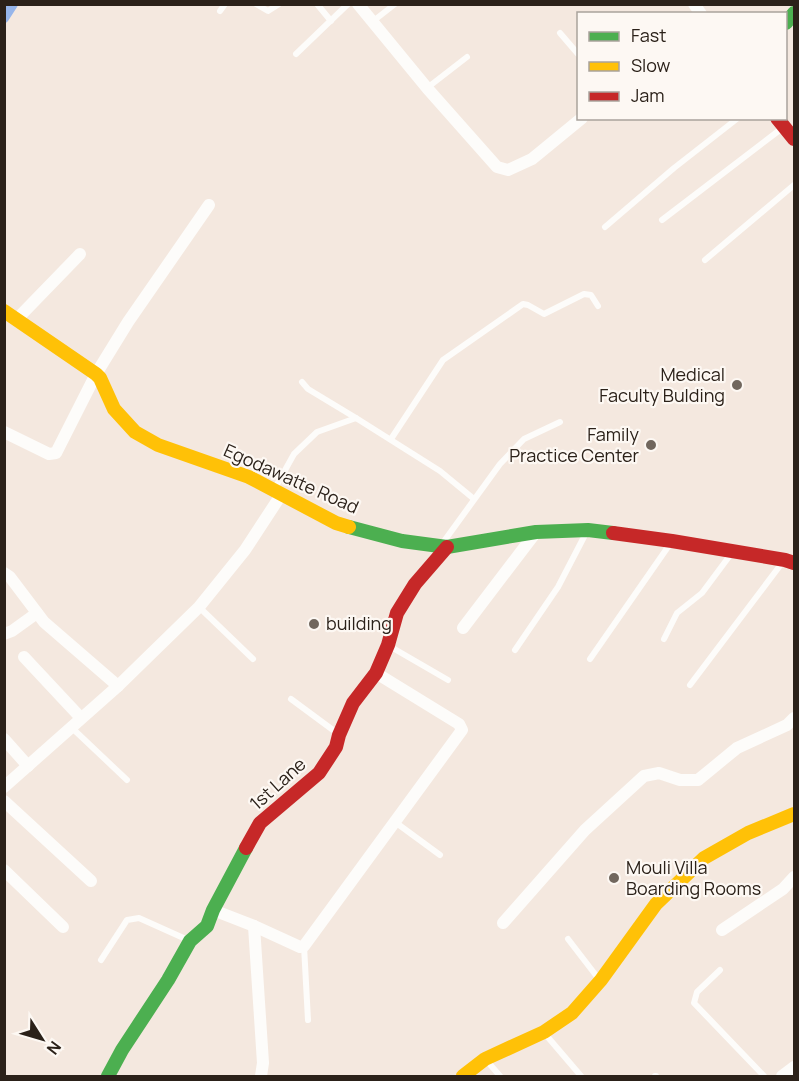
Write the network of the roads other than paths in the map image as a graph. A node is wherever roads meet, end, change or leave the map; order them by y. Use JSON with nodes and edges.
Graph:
{"nodes":[{"id":1,"x":225,"y":4,"type":"edge"},
{"id":2,"x":256,"y":4,"type":"edge"},
{"id":3,"x":279,"y":4,"type":"edge"},
{"id":4,"x":317,"y":4,"type":"edge"},
{"id":5,"x":348,"y":4,"type":"edge"},
{"id":6,"x":358,"y":4,"type":"edge"},
{"id":7,"x":395,"y":4,"type":"edge"},
{"id":8,"x":220,"y":11,"type":"dead end"},
{"id":9,"x":331,"y":21,"type":"junction"},
{"id":10,"x":372,"y":23,"type":"junction"},
{"id":11,"x":560,"y":33,"type":"dead end"},
{"id":12,"x":577,"y":52,"type":"edge"},
{"id":13,"x":296,"y":54,"type":"dead end"},
{"id":14,"x":467,"y":57,"type":"dead end"},
{"id":15,"x":427,"y":88,"type":"junction"},
{"id":16,"x":580,"y":120,"type":"edge"},
{"id":17,"x":735,"y":120,"type":"edge"},
{"id":18,"x":780,"y":123,"type":"edge"},
{"id":19,"x":795,"y":140,"type":"edge"},
{"id":20,"x":795,"y":185,"type":"edge"},
{"id":21,"x":208,"y":205,"type":"dead end"},
{"id":22,"x":662,"y":220,"type":"dead end"},
{"id":23,"x":605,"y":227,"type":"dead end"},
{"id":24,"x":80,"y":254,"type":"dead end"},
{"id":25,"x":705,"y":260,"type":"dead end"},
{"id":26,"x":598,"y":306,"type":"dead end"},
{"id":27,"x":4,"y":311,"type":"edge"},
{"id":28,"x":17,"y":319,"type":"junction"},
{"id":29,"x":96,"y":374,"type":"junction"},
{"id":30,"x":302,"y":382,"type":"dead end"},
{"id":31,"x":356,"y":418,"type":"junction"},
{"id":32,"x":560,"y":422,"type":"dead end"},
{"id":33,"x":4,"y":432,"type":"edge"},
{"id":34,"x":391,"y":439,"type":"junction"},
{"id":35,"x":277,"y":493,"type":"junction"},
{"id":36,"x":474,"y":499,"type":"junction"},
{"id":37,"x":588,"y":530,"type":"junction"},
{"id":38,"x":536,"y":532,"type":"junction"},
{"id":39,"x":672,"y":541,"type":"junction"},
{"id":40,"x":443,"y":547,"type":"junction"},
{"id":41,"x":733,"y":551,"type":"junction"},
{"id":42,"x":790,"y":562,"type":"edge"},
{"id":43,"x":4,"y":573,"type":"edge"},
{"id":44,"x":199,"y":608,"type":"junction"},
{"id":45,"x":37,"y":613,"type":"junction"},
{"id":46,"x":463,"y":628,"type":"dead end"},
{"id":47,"x":4,"y":634,"type":"edge"},
{"id":48,"x":664,"y":639,"type":"dead end"},
{"id":49,"x":388,"y":645,"type":"junction"},
{"id":50,"x":515,"y":650,"type":"dead end"},
{"id":51,"x":24,"y":657,"type":"dead end"},
{"id":52,"x":253,"y":659,"type":"dead end"},
{"id":53,"x":590,"y":659,"type":"dead end"},
{"id":54,"x":376,"y":673,"type":"junction"},
{"id":55,"x":448,"y":680,"type":"dead end"},
{"id":56,"x":690,"y":685,"type":"dead end"},
{"id":57,"x":118,"y":686,"type":"junction"},
{"id":58,"x":291,"y":699,"type":"dead end"},
{"id":59,"x":81,"y":718,"type":"junction"},
{"id":60,"x":795,"y":718,"type":"edge"},
{"id":61,"x":71,"y":727,"type":"junction"},
{"id":62,"x":339,"y":735,"type":"junction"},
{"id":63,"x":4,"y":739,"type":"edge"},
{"id":64,"x":28,"y":766,"type":"junction"},
{"id":65,"x":127,"y":780,"type":"dead end"},
{"id":66,"x":4,"y":787,"type":"edge"},
{"id":67,"x":4,"y":801,"type":"edge"},
{"id":68,"x":795,"y":814,"type":"edge"},
{"id":69,"x":395,"y":822,"type":"junction"},
{"id":70,"x":440,"y":855,"type":"dead end"},
{"id":71,"x":4,"y":870,"type":"edge"},
{"id":72,"x":795,"y":877,"type":"edge"},
{"id":73,"x":91,"y":881,"type":"dead end"},
{"id":74,"x":213,"y":910,"type":"junction"},
{"id":75,"x":503,"y":923,"type":"dead end"},
{"id":76,"x":254,"y":926,"type":"junction"},
{"id":77,"x":63,"y":927,"type":"dead end"},
{"id":78,"x":722,"y":930,"type":"dead end"},
{"id":79,"x":568,"y":939,"type":"dead end"},
{"id":80,"x":190,"y":941,"type":"junction"},
{"id":81,"x":304,"y":946,"type":"junction"},
{"id":82,"x":101,"y":960,"type":"dead end"},
{"id":83,"x":720,"y":970,"type":"dead end"},
{"id":84,"x":601,"y":980,"type":"junction"},
{"id":85,"x":308,"y":1020,"type":"dead end"},
{"id":86,"x":544,"y":1032,"type":"junction"},
{"id":87,"x":485,"y":1059,"type":"junction"},
{"id":88,"x":795,"y":1067,"type":"edge"},
{"id":89,"x":108,"y":1077,"type":"edge"},
{"id":90,"x":261,"y":1077,"type":"edge"},
{"id":91,"x":463,"y":1077,"type":"edge"},
{"id":92,"x":500,"y":1077,"type":"edge"},
{"id":93,"x":581,"y":1077,"type":"edge"},
{"id":94,"x":765,"y":1077,"type":"edge"},
{"id":95,"x":783,"y":1077,"type":"edge"}],
"edges":[{"from":1,"to":8,"type":"lane"},
{"from":2,"to":3,"type":"lane"},
{"from":4,"to":9,"type":"lane"},
{"from":5,"to":9,"type":"lane"},
{"from":6,"to":10,"type":"street"},
{"from":7,"to":10,"type":"lane"},
{"from":9,"to":13,"type":"lane"},
{"from":10,"to":15,"type":"street"},
{"from":11,"to":12,"type":"lane"},
{"from":14,"to":15,"type":"lane"},
{"from":15,"to":16,"type":"street"},
{"from":17,"to":23,"type":"lane"},
{"from":18,"to":19,"type":"street"},
{"from":18,"to":22,"type":"lane"},
{"from":20,"to":25,"type":"lane"},
{"from":21,"to":29,"type":"street"},
{"from":24,"to":28,"type":"street"},
{"from":26,"to":34,"type":"lane"},
{"from":27,"to":28,"type":"street","name":"Egodawatte Road"},
{"from":28,"to":29,"type":"street","name":"Egodawatte Road"},
{"from":29,"to":33,"type":"street"},
{"from":29,"to":35,"type":"street","name":"Egodawatte Road"},
{"from":30,"to":31,"type":"lane"},
{"from":31,"to":34,"type":"lane"},
{"from":31,"to":35,"type":"lane"},
{"from":32,"to":36,"type":"lane"},
{"from":34,"to":36,"type":"lane"},
{"from":35,"to":40,"type":"street","name":"Egodawatte Road"},
{"from":35,"to":44,"type":"street"},
{"from":36,"to":40,"type":"lane"},
{"from":37,"to":38,"type":"street","name":"Egodawatte Road"},
{"from":37,"to":39,"type":"street","name":"Egodawatte Road"},
{"from":37,"to":50,"type":"lane"},
{"from":38,"to":40,"type":"street","name":"Egodawatte Road"},
{"from":38,"to":46,"type":"street"},
{"from":39,"to":41,"type":"street","name":"Egodawatte Road"},
{"from":39,"to":53,"type":"lane"},
{"from":40,"to":49,"type":"street","name":"1st Lane"},
{"from":41,"to":42,"type":"street","name":"Egodawatte Road"},
{"from":41,"to":48,"type":"lane"},
{"from":42,"to":56,"type":"lane"},
{"from":43,"to":45,"type":"street"},
{"from":44,"to":52,"type":"lane"},
{"from":44,"to":57,"type":"street"},
{"from":45,"to":47,"type":"street"},
{"from":45,"to":57,"type":"street"},
{"from":49,"to":54,"type":"street","name":"1st Lane"},
{"from":49,"to":55,"type":"lane"},
{"from":51,"to":59,"type":"street"},
{"from":54,"to":62,"type":"street","name":"1st Lane"},
{"from":54,"to":69,"type":"street"},
{"from":57,"to":59,"type":"street"},
{"from":58,"to":62,"type":"lane"},
{"from":59,"to":61,"type":"street"},
{"from":60,"to":75,"type":"street"},
{"from":61,"to":64,"type":"street"},
{"from":61,"to":65,"type":"lane"},
{"from":62,"to":74,"type":"street","name":"1st Lane"},
{"from":63,"to":64,"type":"street"},
{"from":64,"to":66,"type":"street"},
{"from":67,"to":73,"type":"street"},
{"from":68,"to":84,"type":"street"},
{"from":69,"to":70,"type":"lane"},
{"from":69,"to":81,"type":"street"},
{"from":71,"to":77,"type":"street"},
{"from":72,"to":78,"type":"street"},
{"from":74,"to":76,"type":"street"},
{"from":74,"to":80,"type":"street","name":"1st Lane"},
{"from":76,"to":81,"type":"street"},
{"from":76,"to":90,"type":"street"},
{"from":79,"to":84,"type":"lane"},
{"from":80,"to":82,"type":"lane"},
{"from":80,"to":89,"type":"street","name":"1st Lane"},
{"from":81,"to":85,"type":"lane"},
{"from":83,"to":94,"type":"lane"},
{"from":84,"to":86,"type":"street"},
{"from":86,"to":87,"type":"street"},
{"from":86,"to":93,"type":"lane"},
{"from":87,"to":91,"type":"street"},
{"from":87,"to":92,"type":"lane"},
{"from":88,"to":95,"type":"street"}]}
